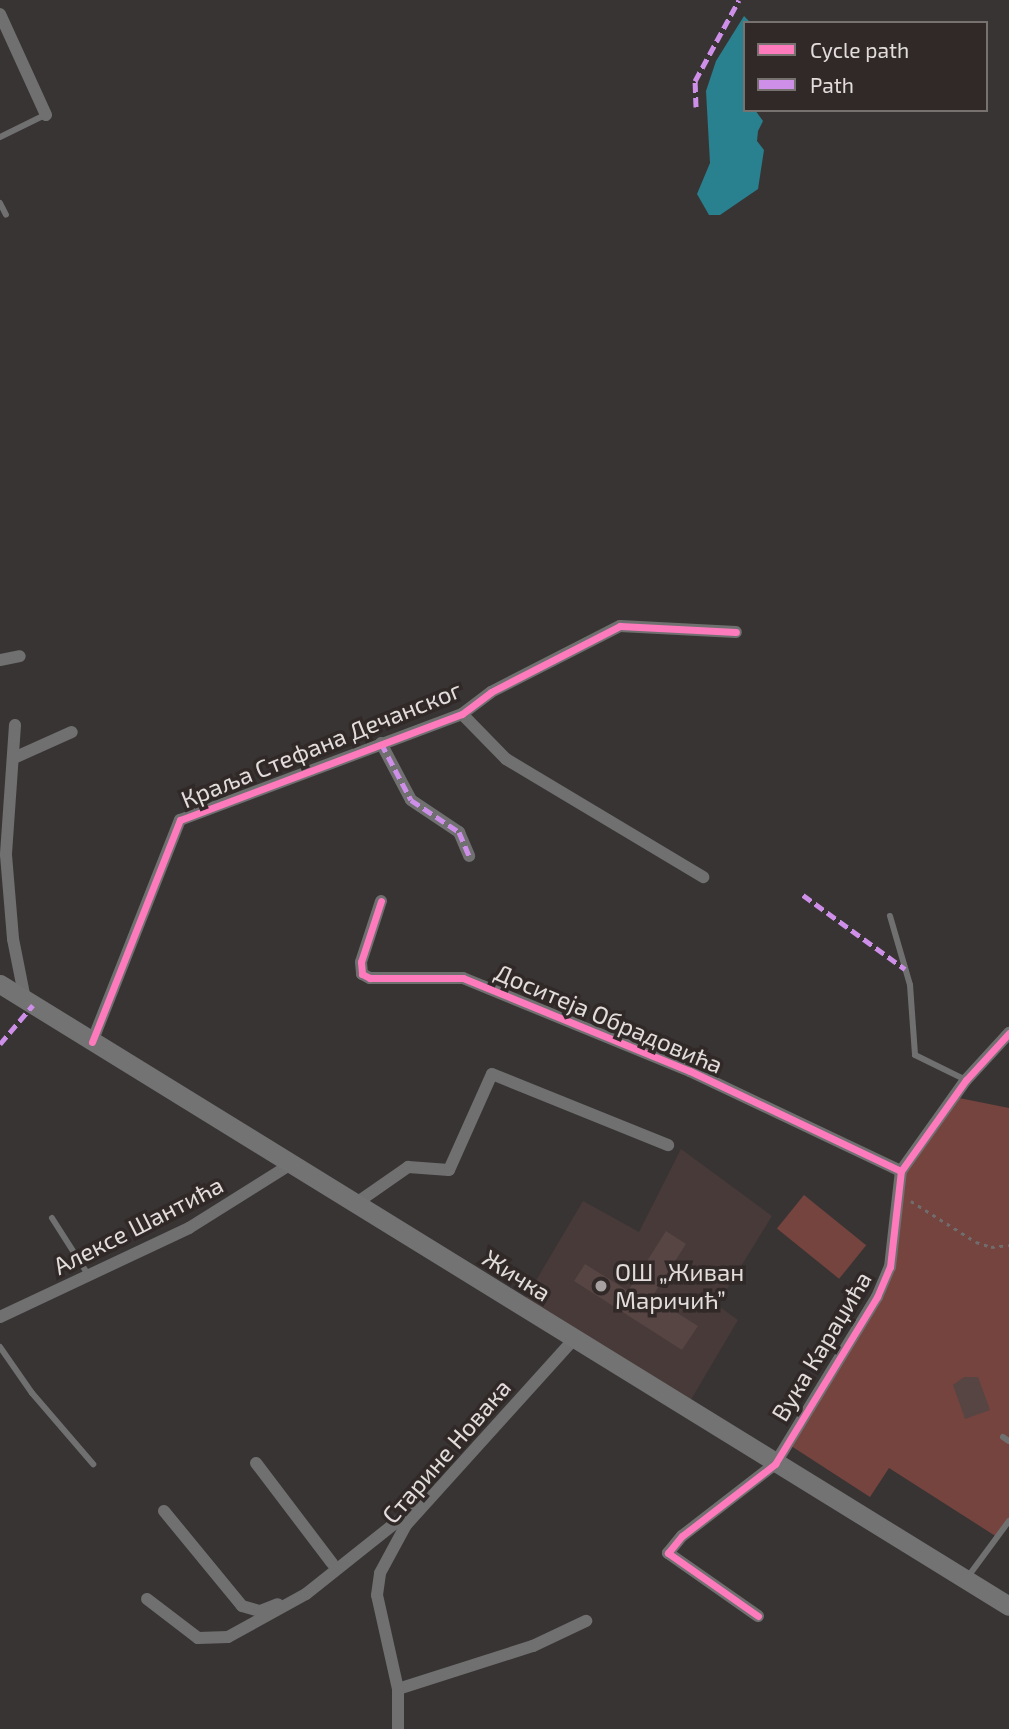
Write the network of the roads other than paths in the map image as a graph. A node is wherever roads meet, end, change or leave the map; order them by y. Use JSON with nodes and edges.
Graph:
{"nodes":[{"id":1,"x":0,"y":14,"type":"edge"},
{"id":2,"x":46,"y":115,"type":"joint"},
{"id":3,"x":0,"y":137,"type":"edge"},
{"id":4,"x":0,"y":202,"type":"edge"},
{"id":5,"x":6,"y":215,"type":"dead end"},
{"id":6,"x":736,"y":632,"type":"dead end"},
{"id":7,"x":20,"y":656,"type":"dead end"},
{"id":8,"x":0,"y":660,"type":"edge"},
{"id":9,"x":462,"y":713,"type":"junction"},
{"id":10,"x":15,"y":725,"type":"dead end"},
{"id":11,"x":72,"y":732,"type":"dead end"},
{"id":12,"x":381,"y":743,"type":"junction"},
{"id":13,"x":16,"y":757,"type":"junction"},
{"id":14,"x":469,"y":856,"type":"dead end"},
{"id":15,"x":703,"y":877,"type":"dead end"},
{"id":16,"x":381,"y":901,"type":"dead end"},
{"id":17,"x":890,"y":916,"type":"dead end"},
{"id":18,"x":0,"y":984,"type":"edge"},
{"id":19,"x":25,"y":999,"type":"junction"},
{"id":20,"x":1009,"y":1033,"type":"edge"},
{"id":21,"x":92,"y":1042,"type":"junction"},
{"id":22,"x":966,"y":1080,"type":"junction"},
{"id":23,"x":668,"y":1145,"type":"dead end"},
{"id":24,"x":291,"y":1164,"type":"junction"},
{"id":25,"x":901,"y":1171,"type":"junction"},
{"id":26,"x":355,"y":1204,"type":"junction"},
{"id":27,"x":52,"y":1218,"type":"dead end"},
{"id":28,"x":89,"y":1276,"type":"junction"},
{"id":29,"x":0,"y":1317,"type":"edge"},
{"id":30,"x":574,"y":1339,"type":"junction"},
{"id":31,"x":0,"y":1346,"type":"edge"},
{"id":32,"x":256,"y":1463,"type":"dead end"},
{"id":33,"x":93,"y":1464,"type":"dead end"},
{"id":34,"x":775,"y":1464,"type":"junction"},
{"id":35,"x":431,"y":1495,"type":"junction"},
{"id":36,"x":164,"y":1511,"type":"dead end"},
{"id":37,"x":1009,"y":1521,"type":"edge"},
{"id":38,"x":374,"y":1538,"type":"junction"},
{"id":39,"x":332,"y":1563,"type":"junction"},
{"id":40,"x":966,"y":1579,"type":"junction"},
{"id":41,"x":147,"y":1600,"type":"dead end"},
{"id":42,"x":1009,"y":1606,"type":"edge"},
{"id":43,"x":758,"y":1616,"type":"dead end"},
{"id":44,"x":586,"y":1621,"type":"dead end"},
{"id":45,"x":398,"y":1689,"type":"junction"},
{"id":46,"x":398,"y":1729,"type":"edge"}],
"edges":[{"from":1,"to":2,"type":"street"},
{"from":2,"to":3,"type":"lane"},
{"from":4,"to":5,"type":"lane"},
{"from":6,"to":9,"type":"street","name":"Краља Стефана Дечанског"},
{"from":7,"to":8,"type":"street"},
{"from":9,"to":12,"type":"street","name":"Краља Стефана Дечанског"},
{"from":9,"to":15,"type":"street","name":"Краља Стефана Дечанског"},
{"from":10,"to":13,"type":"street"},
{"from":11,"to":13,"type":"street"},
{"from":12,"to":14,"type":"street","name":"Краља Стефана Дечанског"},
{"from":12,"to":21,"type":"street","name":"Краља Стефана Дечанског"},
{"from":13,"to":19,"type":"street"},
{"from":16,"to":25,"type":"street","name":"Доситеја Обрадовића"},
{"from":17,"to":22,"type":"lane"},
{"from":18,"to":19,"type":"main road","name":"Жичка"},
{"from":19,"to":21,"type":"main road","name":"Жичка"},
{"from":20,"to":22,"type":"street"},
{"from":21,"to":24,"type":"main road","name":"Жичка"},
{"from":22,"to":25,"type":"street"},
{"from":23,"to":26,"type":"street"},
{"from":24,"to":26,"type":"main road","name":"Жичка"},
{"from":24,"to":28,"type":"street","name":"Алексе Шантића"},
{"from":25,"to":34,"type":"street","name":"Вука Караџића"},
{"from":26,"to":30,"type":"main road","name":"Жичка"},
{"from":27,"to":28,"type":"lane"},
{"from":28,"to":29,"type":"street","name":"Алексе Шантића"},
{"from":30,"to":34,"type":"main road","name":"Жичка"},
{"from":30,"to":35,"type":"street","name":"Старине Новака"},
{"from":31,"to":33,"type":"lane"},
{"from":32,"to":39,"type":"street"},
{"from":34,"to":40,"type":"main road","name":"Жичка"},
{"from":34,"to":43,"type":"street"},
{"from":35,"to":38,"type":"street"},
{"from":35,"to":45,"type":"street","name":"Старине Новака"},
{"from":36,"to":39,"type":"street"},
{"from":37,"to":40,"type":"lane"},
{"from":38,"to":39,"type":"street"},
{"from":38,"to":41,"type":"street"},
{"from":40,"to":42,"type":"main road","name":"Жичка"},
{"from":44,"to":45,"type":"street"},
{"from":45,"to":46,"type":"street","name":"Старине Новака"}]}
